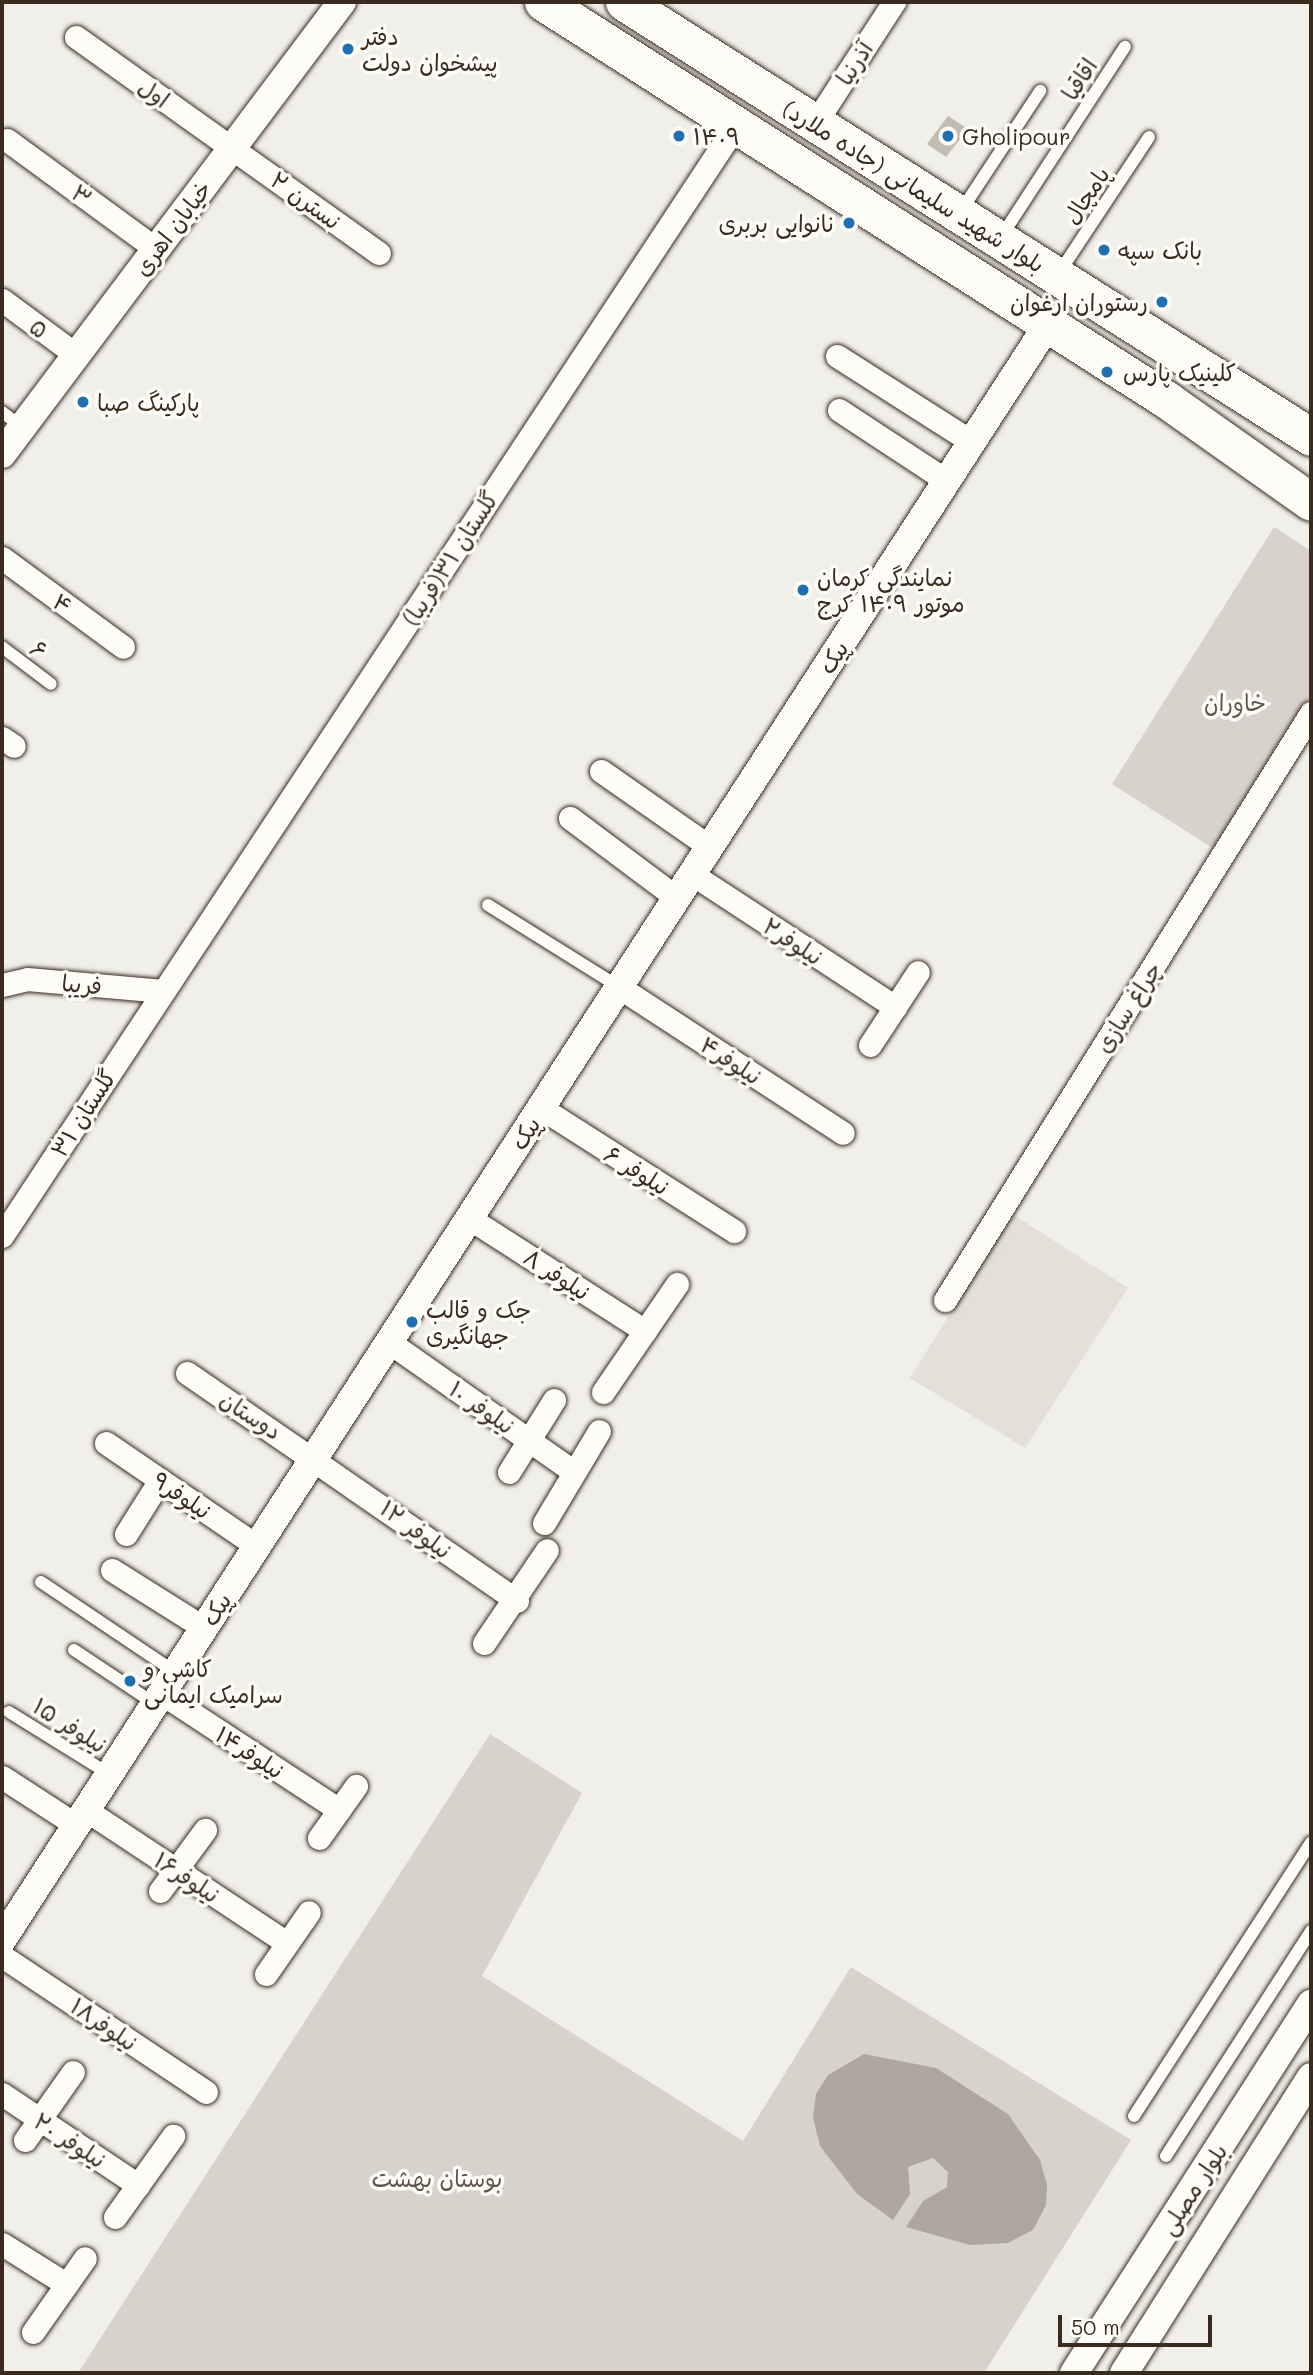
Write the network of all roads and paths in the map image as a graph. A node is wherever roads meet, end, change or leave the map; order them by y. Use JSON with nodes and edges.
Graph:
{"nodes":[{"id":1,"x":342,"y":2,"type":"edge"},
{"id":2,"x":543,"y":2,"type":"edge"},
{"id":3,"x":894,"y":2,"type":"edge"},
{"id":4,"x":628,"y":3,"type":"edge"},
{"id":5,"x":76,"y":37,"type":"dead end"},
{"id":6,"x":1125,"y":47,"type":"dead end"},
{"id":7,"x":1040,"y":91,"type":"dead end"},
{"id":8,"x":815,"y":123,"type":"junction"},
{"id":9,"x":736,"y":125,"type":"junction"},
{"id":10,"x":1149,"y":137,"type":"dead end"},
{"id":11,"x":8,"y":140,"type":"dead end"},
{"id":12,"x":233,"y":148,"type":"junction"},
{"id":13,"x":958,"y":214,"type":"junction"},
{"id":14,"x":999,"y":239,"type":"junction"},
{"id":15,"x":156,"y":249,"type":"junction"},
{"id":16,"x":379,"y":253,"type":"dead end"},
{"id":17,"x":1056,"y":276,"type":"junction"},
{"id":18,"x":2,"y":300,"type":"edge"},
{"id":19,"x":1048,"y":326,"type":"junction"},
{"id":20,"x":76,"y":355,"type":"junction"},
{"id":21,"x":837,"y":356,"type":"dead end"},
{"id":22,"x":839,"y":410,"type":"dead end"},
{"id":23,"x":12,"y":420,"type":"edge"},
{"id":24,"x":1311,"y":437,"type":"edge"},
{"id":25,"x":972,"y":442,"type":"junction"},
{"id":26,"x":2,"y":454,"type":"edge"},
{"id":27,"x":947,"y":481,"type":"junction"},
{"id":28,"x":1311,"y":502,"type":"edge"},
{"id":29,"x":2,"y":558,"type":"edge"},
{"id":30,"x":2,"y":647,"type":"edge"},
{"id":31,"x":123,"y":647,"type":"dead end"},
{"id":32,"x":51,"y":684,"type":"dead end"},
{"id":33,"x":1311,"y":713,"type":"edge"},
{"id":34,"x":601,"y":771,"type":"dead end"},
{"id":35,"x":570,"y":818,"type":"dead end"},
{"id":36,"x":710,"y":847,"type":"junction"},
{"id":37,"x":685,"y":886,"type":"junction"},
{"id":38,"x":488,"y":905,"type":"dead end"},
{"id":39,"x":918,"y":972,"type":"dead end"},
{"id":40,"x":2,"y":985,"type":"edge"},
{"id":41,"x":619,"y":987,"type":"junction"},
{"id":42,"x":163,"y":991,"type":"junction"},
{"id":43,"x":895,"y":1007,"type":"junction"},
{"id":44,"x":870,"y":1045,"type":"dead end"},
{"id":45,"x":541,"y":1108,"type":"junction"},
{"id":46,"x":843,"y":1133,"type":"dead end"},
{"id":47,"x":469,"y":1218,"type":"junction"},
{"id":48,"x":734,"y":1231,"type":"dead end"},
{"id":49,"x":2,"y":1236,"type":"edge"},
{"id":50,"x":677,"y":1284,"type":"dead end"},
{"id":51,"x":945,"y":1300,"type":"dead end"},
{"id":52,"x":645,"y":1331,"type":"junction"},
{"id":53,"x":389,"y":1342,"type":"junction"},
{"id":54,"x":187,"y":1373,"type":"dead end"},
{"id":55,"x":603,"y":1392,"type":"dead end"},
{"id":56,"x":554,"y":1400,"type":"dead end"},
{"id":57,"x":599,"y":1431,"type":"dead end"},
{"id":58,"x":529,"y":1440,"type":"junction"},
{"id":59,"x":106,"y":1443,"type":"dead end"},
{"id":60,"x":315,"y":1456,"type":"junction"},
{"id":61,"x":509,"y":1472,"type":"dead end"},
{"id":62,"x":574,"y":1472,"type":"junction"},
{"id":63,"x":160,"y":1480,"type":"junction"},
{"id":64,"x":544,"y":1523,"type":"dead end"},
{"id":65,"x":126,"y":1534,"type":"dead end"},
{"id":66,"x":257,"y":1546,"type":"junction"},
{"id":67,"x":547,"y":1550,"type":"dead end"},
{"id":68,"x":111,"y":1570,"type":"dead end"},
{"id":69,"x":41,"y":1582,"type":"dead end"},
{"id":70,"x":517,"y":1601,"type":"junction"},
{"id":71,"x":204,"y":1628,"type":"junction"},
{"id":72,"x":484,"y":1643,"type":"dead end"},
{"id":73,"x":74,"y":1650,"type":"dead end"},
{"id":74,"x":164,"y":1690,"type":"junction"},
{"id":75,"x":9,"y":1712,"type":"dead end"},
{"id":76,"x":109,"y":1774,"type":"junction"},
{"id":77,"x":2,"y":1777,"type":"edge"},
{"id":78,"x":356,"y":1786,"type":"dead end"},
{"id":79,"x":339,"y":1810,"type":"junction"},
{"id":80,"x":81,"y":1818,"type":"junction"},
{"id":81,"x":205,"y":1830,"type":"dead end"},
{"id":82,"x":318,"y":1838,"type":"dead end"},
{"id":83,"x":1311,"y":1842,"type":"edge"},
{"id":84,"x":176,"y":1869,"type":"junction"},
{"id":85,"x":160,"y":1891,"type":"dead end"},
{"id":86,"x":309,"y":1912,"type":"dead end"},
{"id":87,"x":1311,"y":1931,"type":"edge"},
{"id":88,"x":2,"y":1940,"type":"edge"},
{"id":89,"x":288,"y":1943,"type":"junction"},
{"id":90,"x":2,"y":1956,"type":"edge"},
{"id":91,"x":266,"y":1974,"type":"dead end"},
{"id":92,"x":1311,"y":2004,"type":"edge"},
{"id":93,"x":73,"y":2072,"type":"dead end"},
{"id":94,"x":1311,"y":2077,"type":"edge"},
{"id":95,"x":206,"y":2092,"type":"dead end"},
{"id":96,"x":2,"y":2094,"type":"edge"},
{"id":97,"x":1134,"y":2116,"type":"dead end"},
{"id":98,"x":40,"y":2119,"type":"junction"},
{"id":99,"x":173,"y":2136,"type":"dead end"},
{"id":100,"x":25,"y":2140,"type":"dead end"},
{"id":101,"x":1166,"y":2156,"type":"dead end"},
{"id":102,"x":138,"y":2185,"type":"junction"},
{"id":103,"x":115,"y":2217,"type":"dead end"},
{"id":104,"x":2,"y":2244,"type":"edge"},
{"id":105,"x":85,"y":2258,"type":"dead end"},
{"id":106,"x":66,"y":2284,"type":"junction"},
{"id":107,"x":33,"y":2332,"type":"dead end"},
{"id":108,"x":1074,"y":2373,"type":"edge"},
{"id":109,"x":1124,"y":2373,"type":"edge"}],
"edges":[{"from":1,"to":12,"type":"street","name":"خیابان اهری"},
{"from":2,"to":9,"type":"main road","name":"بلوار شهید سلیمانی (جاده ملارد)"},
{"from":3,"to":8,"type":"street","name":"آذرنیا"},
{"from":4,"to":8,"type":"main road","name":"بلوار شهید سلیمانی (جاده ملارد)"},
{"from":5,"to":12,"type":"street","name":"اول"},
{"from":6,"to":14,"type":"lane","name":"اقاقیا"},
{"from":7,"to":13,"type":"lane"},
{"from":8,"to":13,"type":"main road","name":"بلوار شهید سلیمانی (جاده ملارد)"},
{"from":9,"to":19,"type":"main road","name":"بلوار شهید سلیمانی (جاده ملارد)"},
{"from":9,"to":42,"type":"street","name":"گلستان ۳۱(فریبا)"},
{"from":10,"to":17,"type":"lane","name":"پامچال"},
{"from":11,"to":15,"type":"street","name":"۳"},
{"from":12,"to":15,"type":"street","name":"خیابان اهری"},
{"from":12,"to":16,"type":"street","name":"نسترن ۲"},
{"from":13,"to":14,"type":"main road","name":"بلوار شهید سلیمانی (جاده ملارد)"},
{"from":14,"to":17,"type":"main road","name":"بلوار شهید سلیمانی (جاده ملارد)"},
{"from":15,"to":20,"type":"street","name":"خیابان اهری"},
{"from":17,"to":24,"type":"main road","name":"بلوار شهید سلیمانی (جاده ملارد)"},
{"from":18,"to":20,"type":"street","name":"۵"},
{"from":19,"to":25,"type":"street","name":"پیک"},
{"from":19,"to":28,"type":"main road","name":"بلوار شهید سلیمانی (جاده ملارد)"},
{"from":20,"to":23,"type":"street","name":"خیابان اهری"},
{"from":21,"to":25,"type":"street"},
{"from":22,"to":27,"type":"street"},
{"from":23,"to":26,"type":"street","name":"خیابان اهری"},
{"from":25,"to":27,"type":"street","name":"پیک"},
{"from":27,"to":36,"type":"street","name":"پیک"},
{"from":29,"to":31,"type":"street","name":"۴"},
{"from":30,"to":32,"type":"lane","name":"۶"},
{"from":33,"to":51,"type":"street","name":"چراغ سازی"},
{"from":34,"to":36,"type":"street"},
{"from":35,"to":37,"type":"street","name":"نیلوفر۲"},
{"from":36,"to":37,"type":"street","name":"پیک"},
{"from":37,"to":41,"type":"street","name":"پیک"},
{"from":37,"to":43,"type":"street","name":"نیلوفر۲"},
{"from":38,"to":41,"type":"lane"},
{"from":39,"to":43,"type":"street"},
{"from":40,"to":42,"type":"street","name":"فریبا"},
{"from":41,"to":45,"type":"street","name":"پیک"},
{"from":41,"to":46,"type":"street","name":"نیلوفر۴"},
{"from":42,"to":49,"type":"street","name":"گلستان ۳۱"},
{"from":43,"to":44,"type":"street"},
{"from":45,"to":47,"type":"street","name":"پیک"},
{"from":45,"to":48,"type":"street","name":"نیلوفر ۶"},
{"from":47,"to":52,"type":"street","name":"نیلوفر ۸"},
{"from":47,"to":53,"type":"street","name":"پیک"},
{"from":50,"to":52,"type":"street"},
{"from":52,"to":55,"type":"street"},
{"from":53,"to":58,"type":"street","name":"نیلوفر ۱۰"},
{"from":53,"to":60,"type":"street","name":"پیک"},
{"from":54,"to":60,"type":"street","name":"دوستان"},
{"from":56,"to":58,"type":"street"},
{"from":57,"to":62,"type":"street"},
{"from":58,"to":61,"type":"street"},
{"from":58,"to":62,"type":"street","name":"نیلوفر ۱۰"},
{"from":59,"to":63,"type":"street","name":"نیلوفر۹"},
{"from":60,"to":66,"type":"street","name":"پیک"},
{"from":60,"to":70,"type":"street","name":"نیلوفر ۱۲"},
{"from":62,"to":64,"type":"street"},
{"from":63,"to":65,"type":"street"},
{"from":63,"to":66,"type":"street","name":"نیلوفر۹"},
{"from":66,"to":71,"type":"street","name":"پیک"},
{"from":67,"to":70,"type":"street"},
{"from":68,"to":71,"type":"street"},
{"from":69,"to":74,"type":"lane"},
{"from":70,"to":72,"type":"street"},
{"from":71,"to":74,"type":"street","name":"پیک"},
{"from":73,"to":74,"type":"lane"},
{"from":74,"to":76,"type":"street","name":"پیک"},
{"from":74,"to":79,"type":"street","name":"نیلوفر۱۴"},
{"from":75,"to":76,"type":"lane","name":"نیلوفر ۱۵"},
{"from":76,"to":80,"type":"street","name":"پیک"},
{"from":77,"to":80,"type":"street","name":"نیلوفر۱۶"},
{"from":78,"to":79,"type":"street"},
{"from":79,"to":82,"type":"street"},
{"from":80,"to":84,"type":"street","name":"نیلوفر۱۶"},
{"from":80,"to":88,"type":"street","name":"پیک"},
{"from":81,"to":84,"type":"street"},
{"from":83,"to":97,"type":"lane"},
{"from":84,"to":85,"type":"street"},
{"from":84,"to":89,"type":"street","name":"نیلوفر۱۶"},
{"from":86,"to":89,"type":"street"},
{"from":87,"to":101,"type":"lane"},
{"from":89,"to":91,"type":"street"},
{"from":90,"to":95,"type":"street","name":"نیلوفر۱۸"},
{"from":92,"to":108,"type":"street","name":"بلوار مصلی"},
{"from":93,"to":98,"type":"street"},
{"from":94,"to":109,"type":"street","name":"بلوار مصلی"},
{"from":96,"to":98,"type":"street","name":"نیلوفر ۲۰"},
{"from":98,"to":100,"type":"street"},
{"from":98,"to":102,"type":"street","name":"نیلوفر ۲۰"},
{"from":99,"to":102,"type":"street"},
{"from":102,"to":103,"type":"street"},
{"from":104,"to":106,"type":"street"},
{"from":105,"to":106,"type":"street"},
{"from":106,"to":107,"type":"street"}]}
